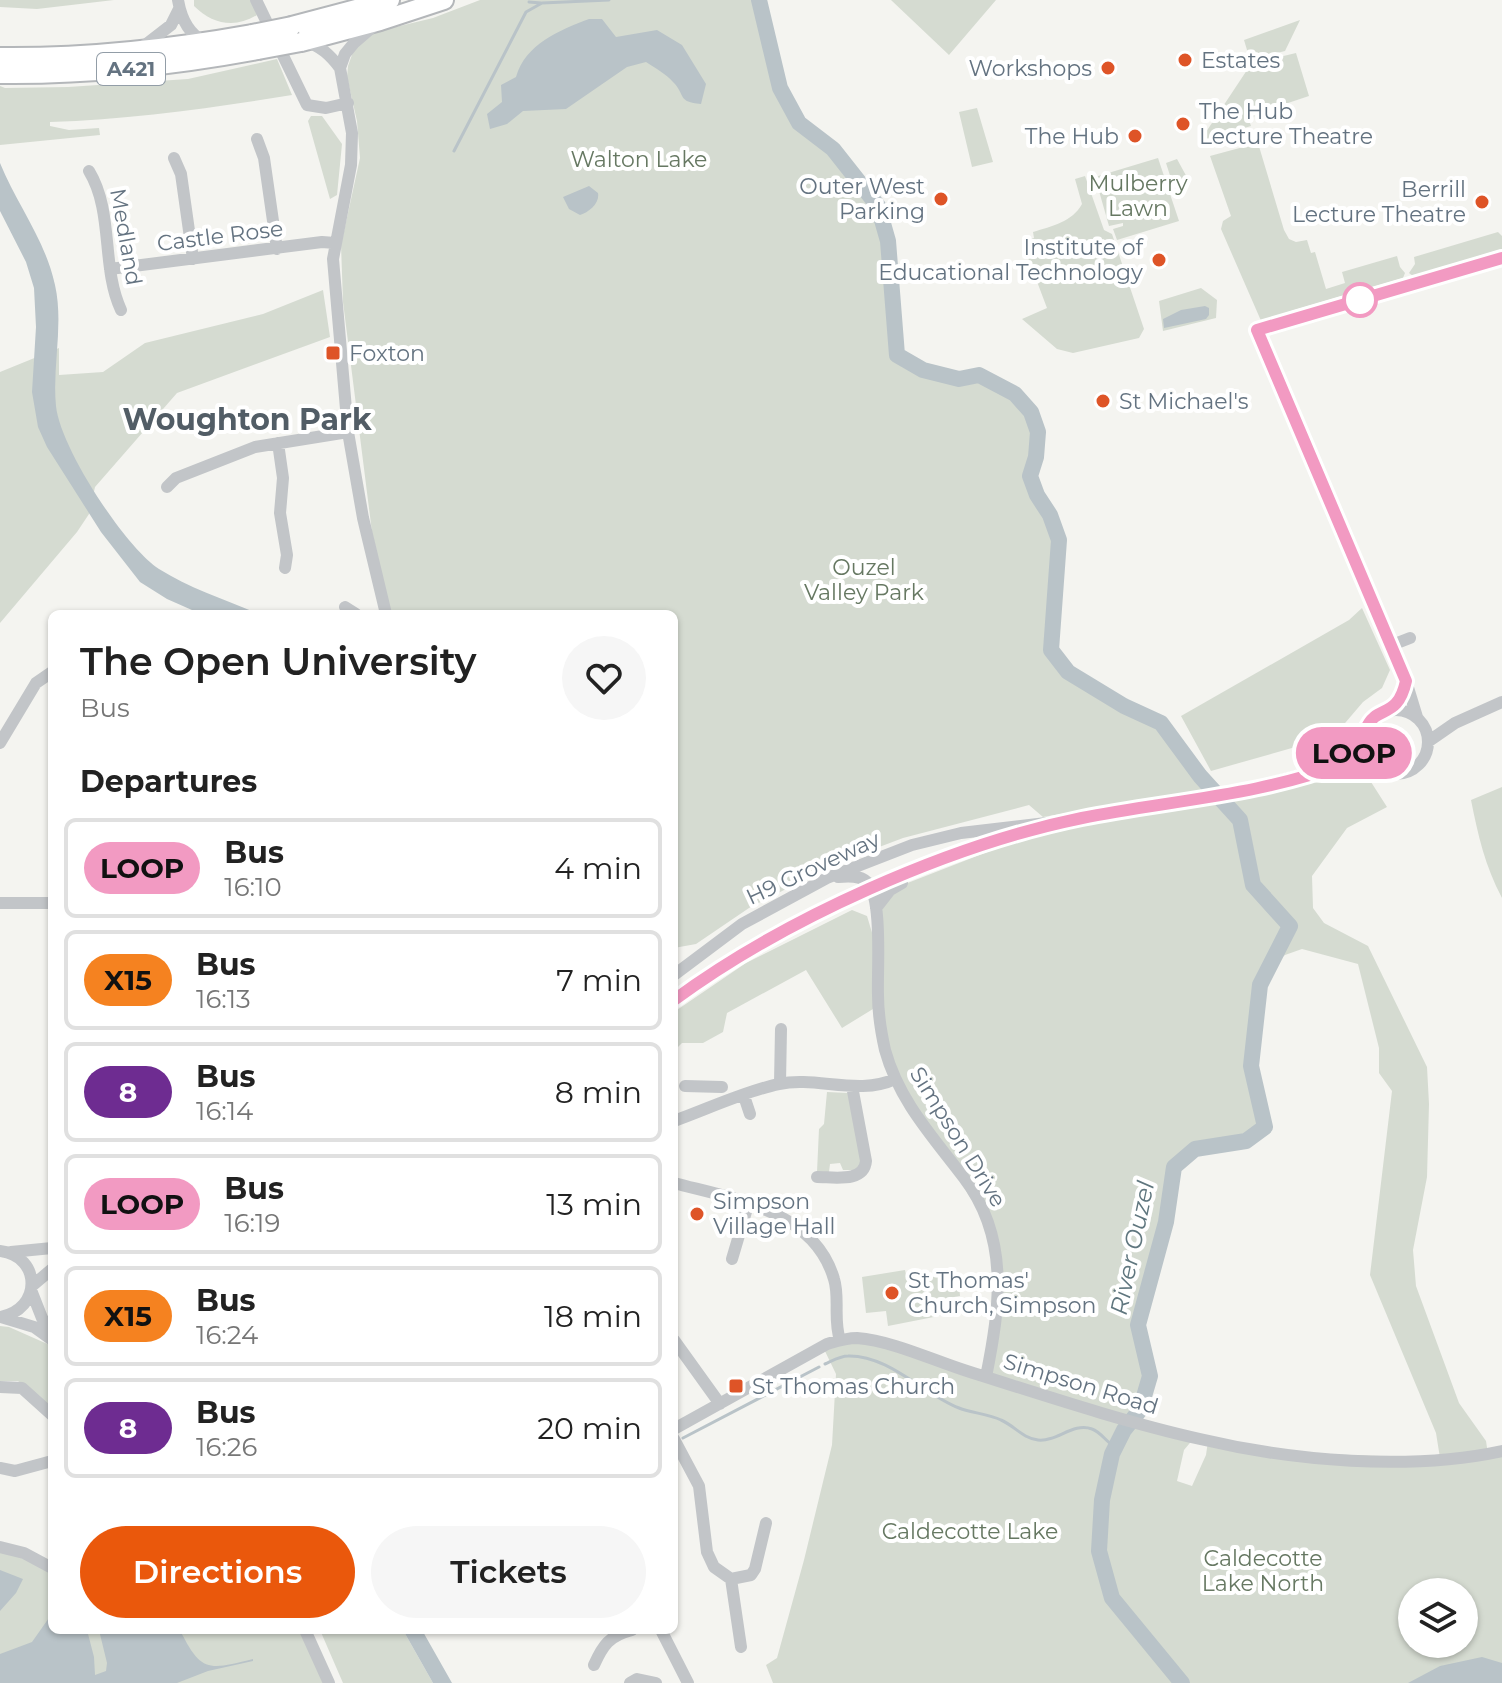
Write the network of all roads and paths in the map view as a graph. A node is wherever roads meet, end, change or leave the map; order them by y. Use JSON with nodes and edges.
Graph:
{"nodes":[{"id":1,"x":256,"y":0,"type":"edge"},
{"id":2,"x":390,"y":0,"type":"edge"},
{"id":3,"x":444,"y":0,"type":"edge"},
{"id":4,"x":179,"y":5,"type":"edge"},
{"id":5,"x":380,"y":21,"type":"junction"},
{"id":6,"x":297,"y":34,"type":"junction"},
{"id":7,"x":255,"y":42,"type":"junction"},
{"id":8,"x":206,"y":43,"type":"junction"},
{"id":9,"x":136,"y":52,"type":"junction"},
{"id":10,"x":1,"y":65,"type":"edge"},
{"id":11,"x":340,"y":68,"type":"junction"},
{"id":12,"x":348,"y":103,"type":"junction"},
{"id":13,"x":257,"y":139,"type":"dead end"},
{"id":14,"x":174,"y":158,"type":"dead end"},
{"id":15,"x":89,"y":171,"type":"dead end"},
{"id":16,"x":335,"y":243,"type":"junction"},
{"id":17,"x":277,"y":249,"type":"junction"},
{"id":18,"x":193,"y":259,"type":"junction"},
{"id":19,"x":110,"y":269,"type":"junction"},
{"id":20,"x":121,"y":310,"type":"dead end"},
{"id":21,"x":1292,"y":412,"type":"dead end"},
{"id":22,"x":348,"y":432,"type":"junction"},
{"id":23,"x":278,"y":443,"type":"junction"},
{"id":24,"x":167,"y":487,"type":"dead end"},
{"id":25,"x":285,"y":568,"type":"dead end"},
{"id":26,"x":382,"y":610,"type":"edge"},
{"id":27,"x":1410,"y":638,"type":"dead end"},
{"id":28,"x":1392,"y":645,"type":"junction"},
{"id":29,"x":48,"y":675,"type":"edge"},
{"id":30,"x":1406,"y":681,"type":"junction"},
{"id":31,"x":1502,"y":702,"type":"edge"},
{"id":32,"x":1391,"y":709,"type":"junction"},
{"id":33,"x":1420,"y":721,"type":"junction"},
{"id":34,"x":1455,"y":723,"type":"junction"},
{"id":35,"x":1363,"y":740,"type":"junction"},
{"id":36,"x":1429,"y":741,"type":"junction"},
{"id":37,"x":0,"y":743,"type":"edge"},
{"id":38,"x":1348,"y":762,"type":"junction"},
{"id":39,"x":1370,"y":762,"type":"junction"},
{"id":40,"x":1080,"y":819,"type":"junction"},
{"id":41,"x":965,"y":852,"type":"junction"},
{"id":42,"x":875,"y":859,"type":"junction"},
{"id":43,"x":827,"y":878,"type":"junction"},
{"id":44,"x":866,"y":888,"type":"junction"},
{"id":45,"x":0,"y":903,"type":"edge"},
{"id":46,"x":48,"y":903,"type":"edge"},
{"id":47,"x":876,"y":914,"type":"junction"},
{"id":48,"x":678,"y":969,"type":"edge"},
{"id":49,"x":678,"y":970,"type":"edge"},
{"id":50,"x":717,"y":970,"type":"junction"},
{"id":51,"x":678,"y":997,"type":"edge"},
{"id":52,"x":781,"y":1029,"type":"dead end"},
{"id":53,"x":895,"y":1079,"type":"junction"},
{"id":54,"x":780,"y":1083,"type":"junction"},
{"id":55,"x":685,"y":1086,"type":"dead end"},
{"id":56,"x":699,"y":1086,"type":"junction"},
{"id":57,"x":852,"y":1086,"type":"junction"},
{"id":58,"x":722,"y":1087,"type":"dead end"},
{"id":59,"x":744,"y":1096,"type":"junction"},
{"id":60,"x":708,"y":1109,"type":"junction"},
{"id":61,"x":750,"y":1114,"type":"dead end"},
{"id":62,"x":678,"y":1120,"type":"edge"},
{"id":63,"x":817,"y":1177,"type":"dead end"},
{"id":64,"x":678,"y":1184,"type":"edge"},
{"id":65,"x":748,"y":1205,"type":"junction"},
{"id":66,"x":48,"y":1248,"type":"edge"},
{"id":67,"x":3,"y":1251,"type":"edge"},
{"id":68,"x":732,"y":1259,"type":"dead end"},
{"id":69,"x":48,"y":1273,"type":"edge"},
{"id":70,"x":32,"y":1288,"type":"junction"},
{"id":71,"x":0,"y":1317,"type":"edge"},
{"id":72,"x":48,"y":1329,"type":"edge"},
{"id":73,"x":48,"y":1335,"type":"edge"},
{"id":74,"x":840,"y":1340,"type":"junction"},
{"id":75,"x":678,"y":1346,"type":"edge"},
{"id":76,"x":986,"y":1377,"type":"junction"},
{"id":77,"x":0,"y":1387,"type":"edge"},
{"id":78,"x":720,"y":1404,"type":"junction"},
{"id":79,"x":48,"y":1411,"type":"edge"},
{"id":80,"x":678,"y":1427,"type":"edge"},
{"id":81,"x":678,"y":1447,"type":"edge"},
{"id":82,"x":1502,"y":1451,"type":"edge"},
{"id":83,"x":48,"y":1462,"type":"edge"},
{"id":84,"x":0,"y":1468,"type":"edge"},
{"id":85,"x":766,"y":1523,"type":"dead end"},
{"id":86,"x":0,"y":1547,"type":"edge"},
{"id":87,"x":48,"y":1566,"type":"edge"},
{"id":88,"x":731,"y":1579,"type":"junction"},
{"id":89,"x":307,"y":1634,"type":"edge"},
{"id":90,"x":614,"y":1634,"type":"edge"},
{"id":91,"x":663,"y":1634,"type":"edge"},
{"id":92,"x":741,"y":1647,"type":"dead end"},
{"id":93,"x":594,"y":1665,"type":"dead end"},
{"id":94,"x":683,"y":1681,"type":"edge"},
{"id":95,"x":329,"y":1683,"type":"edge"},
{"id":96,"x":630,"y":1683,"type":"edge"},
{"id":97,"x":656,"y":1683,"type":"edge"}],
"edges":[{"from":1,"to":12,"type":"street"},
{"from":2,"to":6,"type":"highway","number":"A421"},
{"from":3,"to":5,"type":"highway","number":"A421"},
{"from":4,"to":8,"type":"street"},
{"from":4,"to":9,"type":"street"},
{"from":5,"to":6,"type":"highway","number":"A421"},
{"from":5,"to":11,"type":"street"},
{"from":6,"to":7,"type":"highway","number":"A421","bridge":true},
{"from":6,"to":11,"type":"street"},
{"from":7,"to":8,"type":"highway","number":"A421"},
{"from":7,"to":10,"type":"highway","number":"A421"},
{"from":8,"to":9,"type":"highway","number":"A421"},
{"from":9,"to":10,"type":"highway","number":"A421"},
{"from":11,"to":12,"type":"street"},
{"from":12,"to":16,"type":"street"},
{"from":13,"to":17,"type":"street"},
{"from":14,"to":18,"type":"street"},
{"from":15,"to":19,"type":"street","name":"Medland"},
{"from":16,"to":17,"type":"street","name":"Castle Rose"},
{"from":16,"to":22,"type":"street"},
{"from":17,"to":18,"type":"street","name":"Castle Rose"},
{"from":18,"to":19,"type":"street","name":"Castle Rose"},
{"from":19,"to":20,"type":"street","name":"Medland"},
{"from":21,"to":28,"type":"street"},
{"from":22,"to":23,"type":"street"},
{"from":22,"to":26,"type":"street"},
{"from":23,"to":24,"type":"street"},
{"from":23,"to":25,"type":"street"},
{"from":27,"to":28,"type":"street"},
{"from":28,"to":30,"type":"street"},
{"from":29,"to":37,"type":"street"},
{"from":30,"to":32,"type":"street"},
{"from":30,"to":33,"type":"street"},
{"from":31,"to":34,"type":"street"},
{"from":32,"to":33,"type":"street"},
{"from":32,"to":35,"type":"street"},
{"from":33,"to":34,"type":"street"},
{"from":33,"to":36,"type":"street"},
{"from":34,"to":36,"type":"street"},
{"from":35,"to":38,"type":"street"},
{"from":35,"to":39,"type":"street"},
{"from":36,"to":39,"type":"street"},
{"from":38,"to":39,"type":"street","name":"H9 Groveway"},
{"from":38,"to":40,"type":"street","name":"H9 Groveway"},
{"from":40,"to":41,"type":"street","name":"H9 Groveway"},
{"from":40,"to":42,"type":"street","name":"H9 Groveway"},
{"from":41,"to":44,"type":"street","name":"H9 Groveway"},
{"from":41,"to":47,"type":"street"},
{"from":42,"to":43,"type":"street","name":"H9 Groveway"},
{"from":42,"to":44,"type":"street"},
{"from":43,"to":44,"type":"street"},
{"from":43,"to":48,"type":"street","name":"H9 Groveway"},
{"from":44,"to":47,"type":"street","name":"Simpson Drive"},
{"from":44,"to":50,"type":"street","name":"H9 Groveway"},
{"from":45,"to":46,"type":"street"},
{"from":47,"to":53,"type":"street","name":"Simpson Drive"},
{"from":49,"to":50,"type":"street"},
{"from":50,"to":51,"type":"street","name":"H9 Groveway"},
{"from":52,"to":54,"type":"street"},
{"from":53,"to":57,"type":"street"},
{"from":53,"to":76,"type":"street","name":"Simpson Drive"},
{"from":54,"to":57,"type":"street"},
{"from":54,"to":59,"type":"street"},
{"from":55,"to":56,"type":"street"},
{"from":56,"to":58,"type":"street"},
{"from":56,"to":60,"type":"street"},
{"from":57,"to":63,"type":"street"},
{"from":59,"to":60,"type":"street"},
{"from":59,"to":61,"type":"street"},
{"from":60,"to":62,"type":"street"},
{"from":64,"to":65,"type":"street"},
{"from":65,"to":68,"type":"street"},
{"from":65,"to":74,"type":"street"},
{"from":66,"to":67,"type":"street"},
{"from":67,"to":70,"type":"street"},
{"from":69,"to":70,"type":"street"},
{"from":70,"to":71,"type":"street"},
{"from":70,"to":72,"type":"street"},
{"from":71,"to":73,"type":"street"},
{"from":74,"to":76,"type":"street","name":"Simpson Road"},
{"from":74,"to":78,"type":"street"},
{"from":75,"to":78,"type":"street"},
{"from":76,"to":82,"type":"street","name":"Simpson Road"},
{"from":77,"to":79,"type":"street"},
{"from":78,"to":80,"type":"street"},
{"from":81,"to":88,"type":"street"},
{"from":83,"to":84,"type":"street"},
{"from":85,"to":88,"type":"street"},
{"from":86,"to":87,"type":"street"},
{"from":88,"to":92,"type":"street"},
{"from":89,"to":95,"type":"street"},
{"from":90,"to":93,"type":"street"},
{"from":91,"to":94,"type":"street"},
{"from":96,"to":97,"type":"street"}]}
